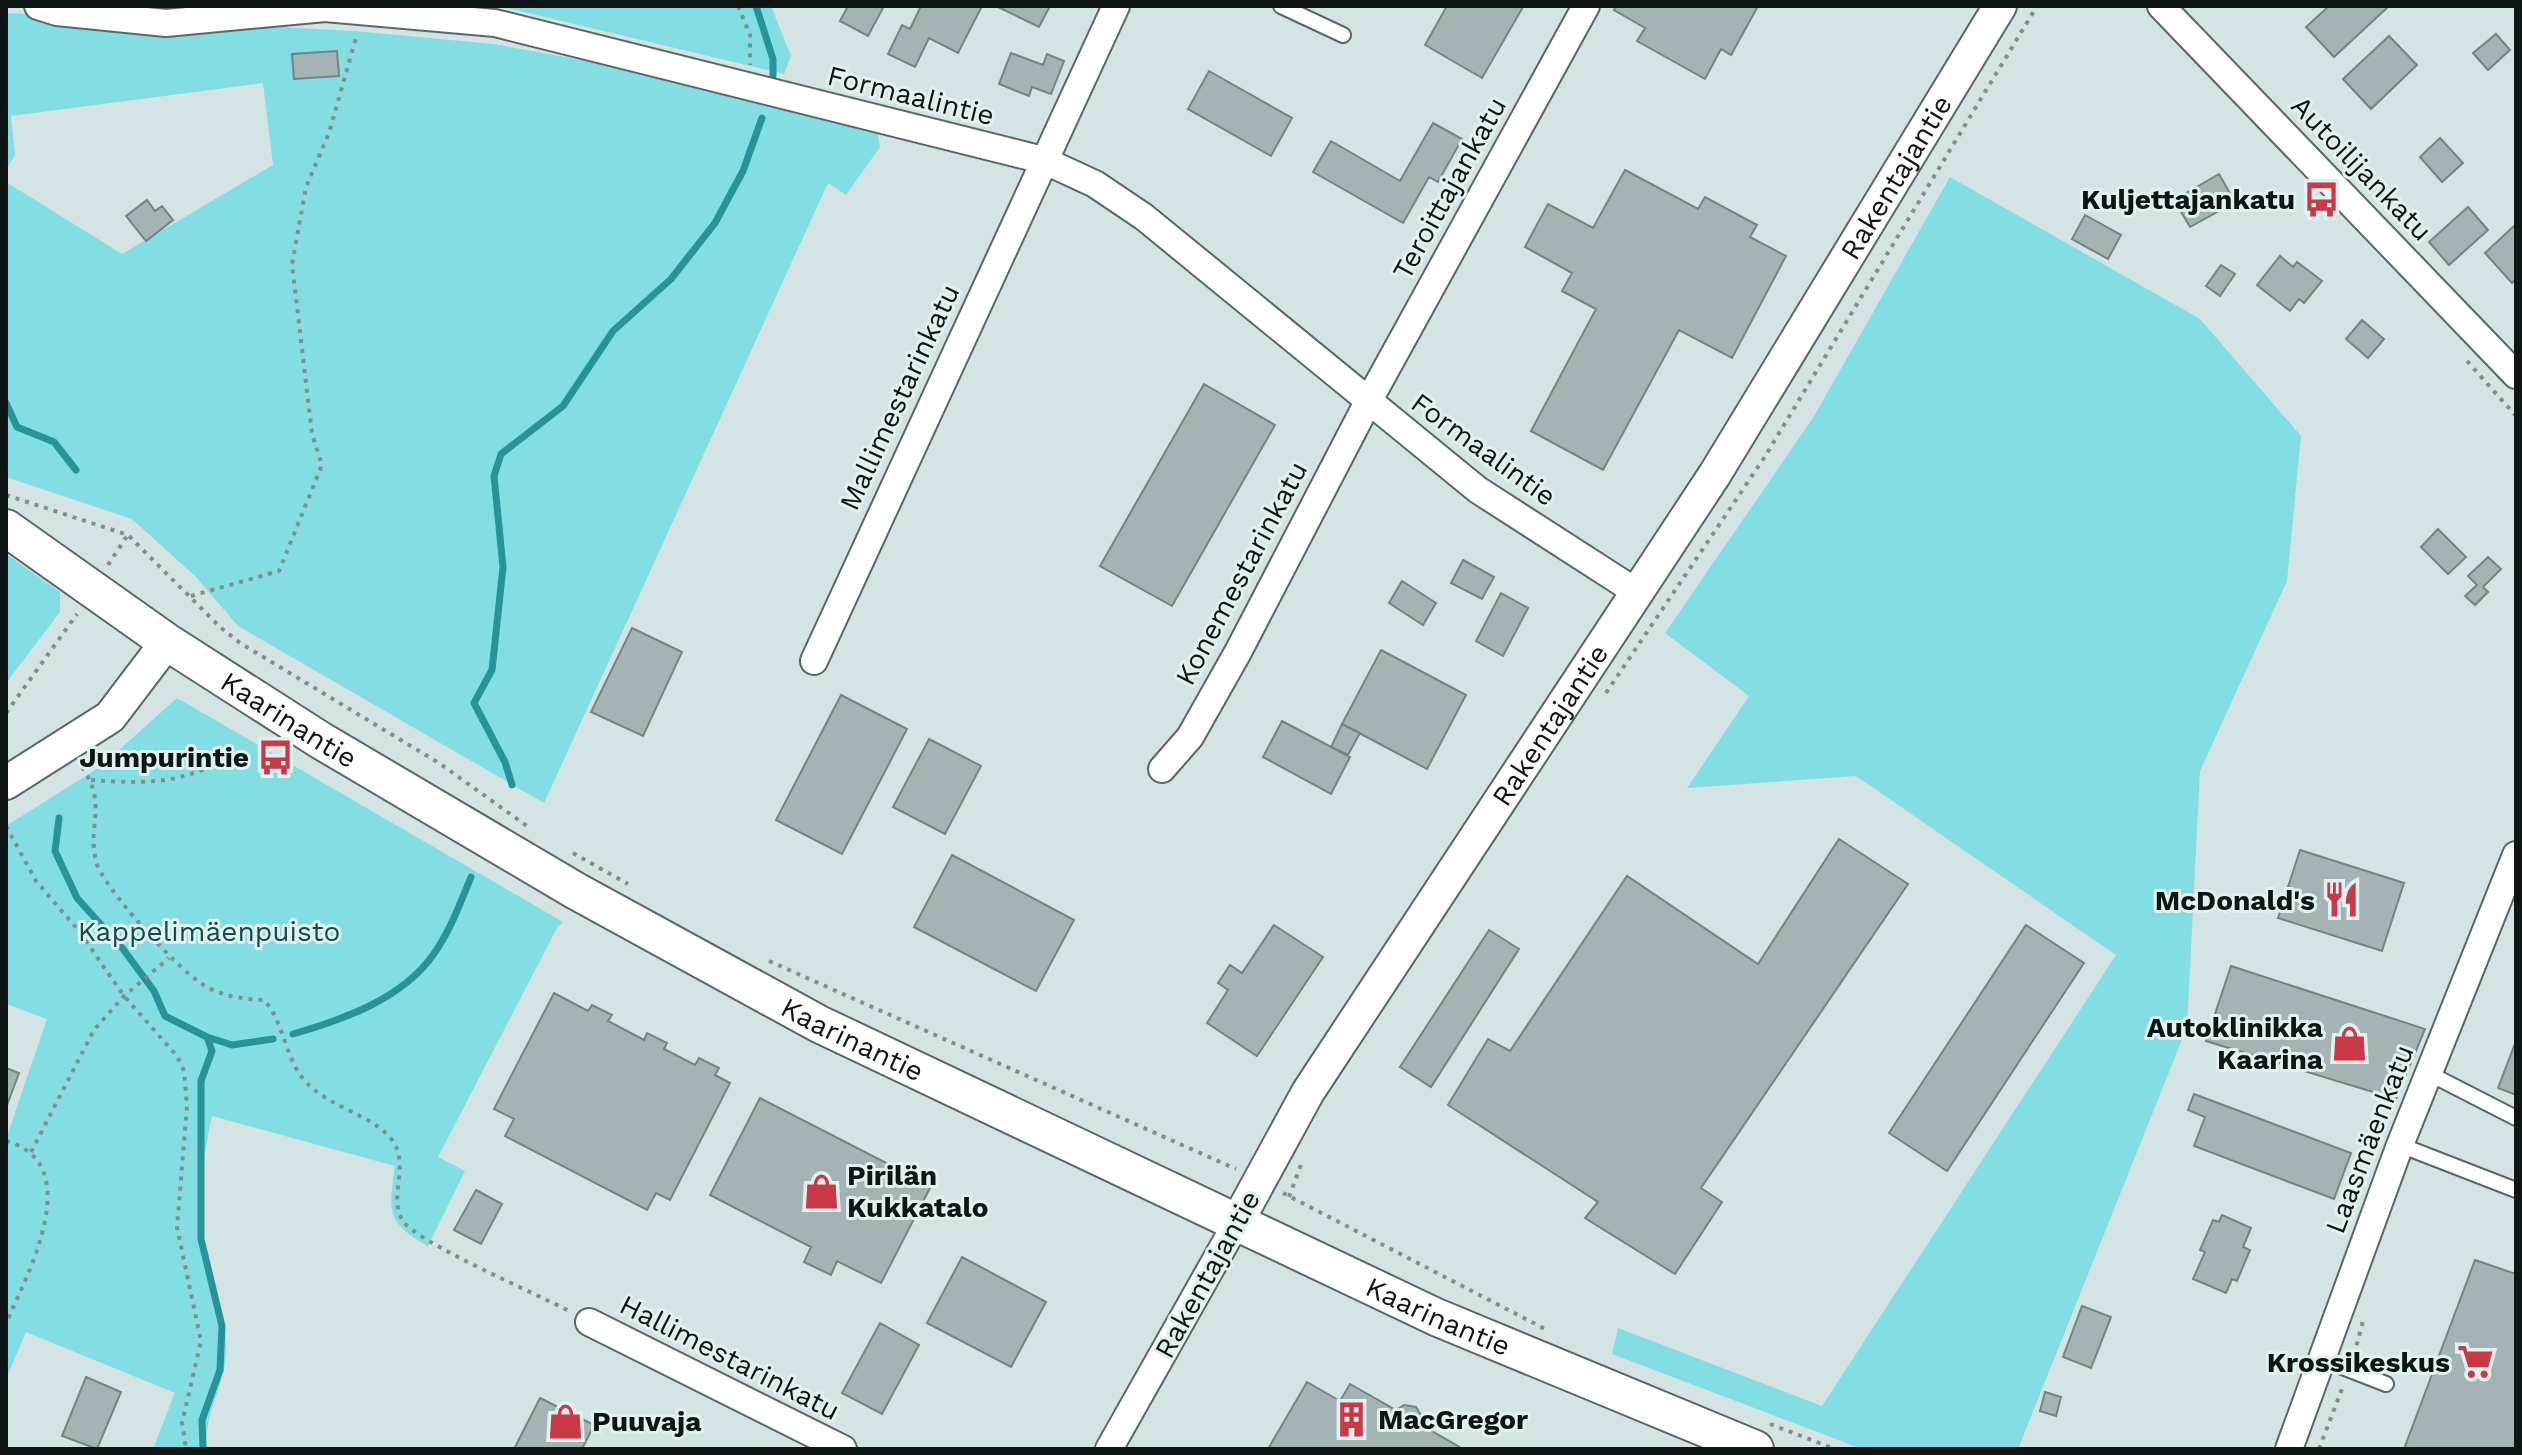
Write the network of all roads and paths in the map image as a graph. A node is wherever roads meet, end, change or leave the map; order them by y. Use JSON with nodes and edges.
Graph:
{"nodes":[{"id":1,"x":38,"y":6,"type":"edge"},
{"id":2,"x":738,"y":6,"type":"edge"},
{"id":3,"x":1116,"y":6,"type":"edge"},
{"id":4,"x":1281,"y":6,"type":"edge"},
{"id":5,"x":1586,"y":6,"type":"edge"},
{"id":6,"x":2000,"y":6,"type":"edge"},
{"id":7,"x":2161,"y":6,"type":"edge"},
{"id":8,"x":363,"y":11,"type":"junction"},
{"id":9,"x":1343,"y":35,"type":"dead end"},
{"id":10,"x":751,"y":88,"type":"junction"},
{"id":11,"x":1043,"y":160,"type":"junction"},
{"id":12,"x":2516,"y":375,"type":"edge"},
{"id":13,"x":1368,"y":402,"type":"junction"},
{"id":14,"x":6,"y":495,"type":"edge"},
{"id":15,"x":6,"y":528,"type":"edge"},
{"id":16,"x":128,"y":535,"type":"junction"},
{"id":17,"x":107,"y":567,"type":"dead end"},
{"id":18,"x":1638,"y":593,"type":"junction"},
{"id":19,"x":191,"y":596,"type":"junction"},
{"id":20,"x":78,"y":612,"type":"dead end"},
{"id":21,"x":167,"y":642,"type":"junction"},
{"id":22,"x":814,"y":661,"type":"dead end"},
{"id":23,"x":6,"y":713,"type":"edge"},
{"id":24,"x":244,"y":751,"type":"dead end"},
{"id":25,"x":1162,"y":769,"type":"dead end"},
{"id":26,"x":6,"y":783,"type":"edge"},
{"id":27,"x":6,"y":826,"type":"edge"},
{"id":28,"x":536,"y":832,"type":"dead end"},
{"id":29,"x":563,"y":847,"type":"dead end"},
{"id":30,"x":2516,"y":855,"type":"edge"},
{"id":31,"x":630,"y":885,"type":"dead end"},
{"id":32,"x":169,"y":957,"type":"junction"},
{"id":33,"x":766,"y":960,"type":"dead end"},
{"id":34,"x":124,"y":996,"type":"junction"},
{"id":35,"x":2428,"y":1073,"type":"junction"},
{"id":36,"x":2516,"y":1118,"type":"edge"},
{"id":37,"x":6,"y":1141,"type":"edge"},
{"id":38,"x":2400,"y":1145,"type":"junction"},
{"id":39,"x":31,"y":1152,"type":"junction"},
{"id":40,"x":1259,"y":1180,"type":"junction"},
{"id":41,"x":2516,"y":1190,"type":"edge"},
{"id":42,"x":1236,"y":1224,"type":"junction"},
{"id":43,"x":589,"y":1322,"type":"joint"},
{"id":44,"x":6,"y":1323,"type":"edge"},
{"id":45,"x":1548,"y":1330,"type":"dead end"},
{"id":46,"x":2322,"y":1359,"type":"junction"},
{"id":47,"x":2386,"y":1384,"type":"dead end"},
{"id":48,"x":1756,"y":1434,"type":"edge"},
{"id":49,"x":186,"y":1449,"type":"edge"},
{"id":50,"x":843,"y":1449,"type":"edge"},
{"id":51,"x":1109,"y":1449,"type":"edge"},
{"id":52,"x":1835,"y":1449,"type":"edge"},
{"id":53,"x":2289,"y":1449,"type":"edge"}],
"edges":[{"from":1,"to":8,"type":"street","name":"Formaalintie"},
{"from":2,"to":10,"type":"path"},
{"from":3,"to":11,"type":"street","name":"Mallimestarinkatu"},
{"from":4,"to":9,"type":"lane"},
{"from":5,"to":13,"type":"street","name":"Teroittajankatu"},
{"from":6,"to":18,"type":"street","name":"Rakentajantie"},
{"from":7,"to":12,"type":"street","name":"Autoilijankatu"},
{"from":8,"to":10,"type":"street","name":"Formaalintie"},
{"from":8,"to":19,"type":"path"},
{"from":10,"to":11,"type":"street","name":"Formaalintie"},
{"from":11,"to":13,"type":"street","name":"Formaalintie"},
{"from":11,"to":22,"type":"street","name":"Mallimestarinkatu"},
{"from":13,"to":18,"type":"street","name":"Formaalintie"},
{"from":13,"to":25,"type":"street","name":"Konemestarinkatu"},
{"from":14,"to":16,"type":"path"},
{"from":15,"to":21,"type":"main road","name":"Kaarinantie"},
{"from":16,"to":17,"type":"path"},
{"from":16,"to":19,"type":"path"},
{"from":18,"to":40,"type":"street","name":"Rakentajantie"},
{"from":19,"to":28,"type":"path"},
{"from":20,"to":23,"type":"path"},
{"from":21,"to":26,"type":"street"},
{"from":21,"to":42,"type":"main road","name":"Kaarinantie"},
{"from":24,"to":32,"type":"path"},
{"from":27,"to":34,"type":"path"},
{"from":29,"to":31,"type":"path"},
{"from":30,"to":35,"type":"street","name":"Laasmäenkatu"},
{"from":32,"to":34,"type":"path"},
{"from":32,"to":43,"type":"path"},
{"from":33,"to":40,"type":"path"},
{"from":34,"to":39,"type":"path"},
{"from":34,"to":49,"type":"path"},
{"from":35,"to":36,"type":"lane"},
{"from":35,"to":38,"type":"street","name":"Laasmäenkatu"},
{"from":37,"to":39,"type":"path"},
{"from":38,"to":41,"type":"lane"},
{"from":38,"to":46,"type":"street","name":"Laasmäenkatu"},
{"from":39,"to":44,"type":"path"},
{"from":40,"to":42,"type":"street","name":"Rakentajantie"},
{"from":40,"to":45,"type":"path"},
{"from":42,"to":48,"type":"main road","name":"Kaarinantie"},
{"from":42,"to":51,"type":"street","name":"Rakentajantie"},
{"from":43,"to":50,"type":"street","name":"Hallimestarinkatu"},
{"from":46,"to":47,"type":"lane"},
{"from":46,"to":53,"type":"street","name":"Laasmäenkatu"},
{"from":48,"to":52,"type":"path"}]}
